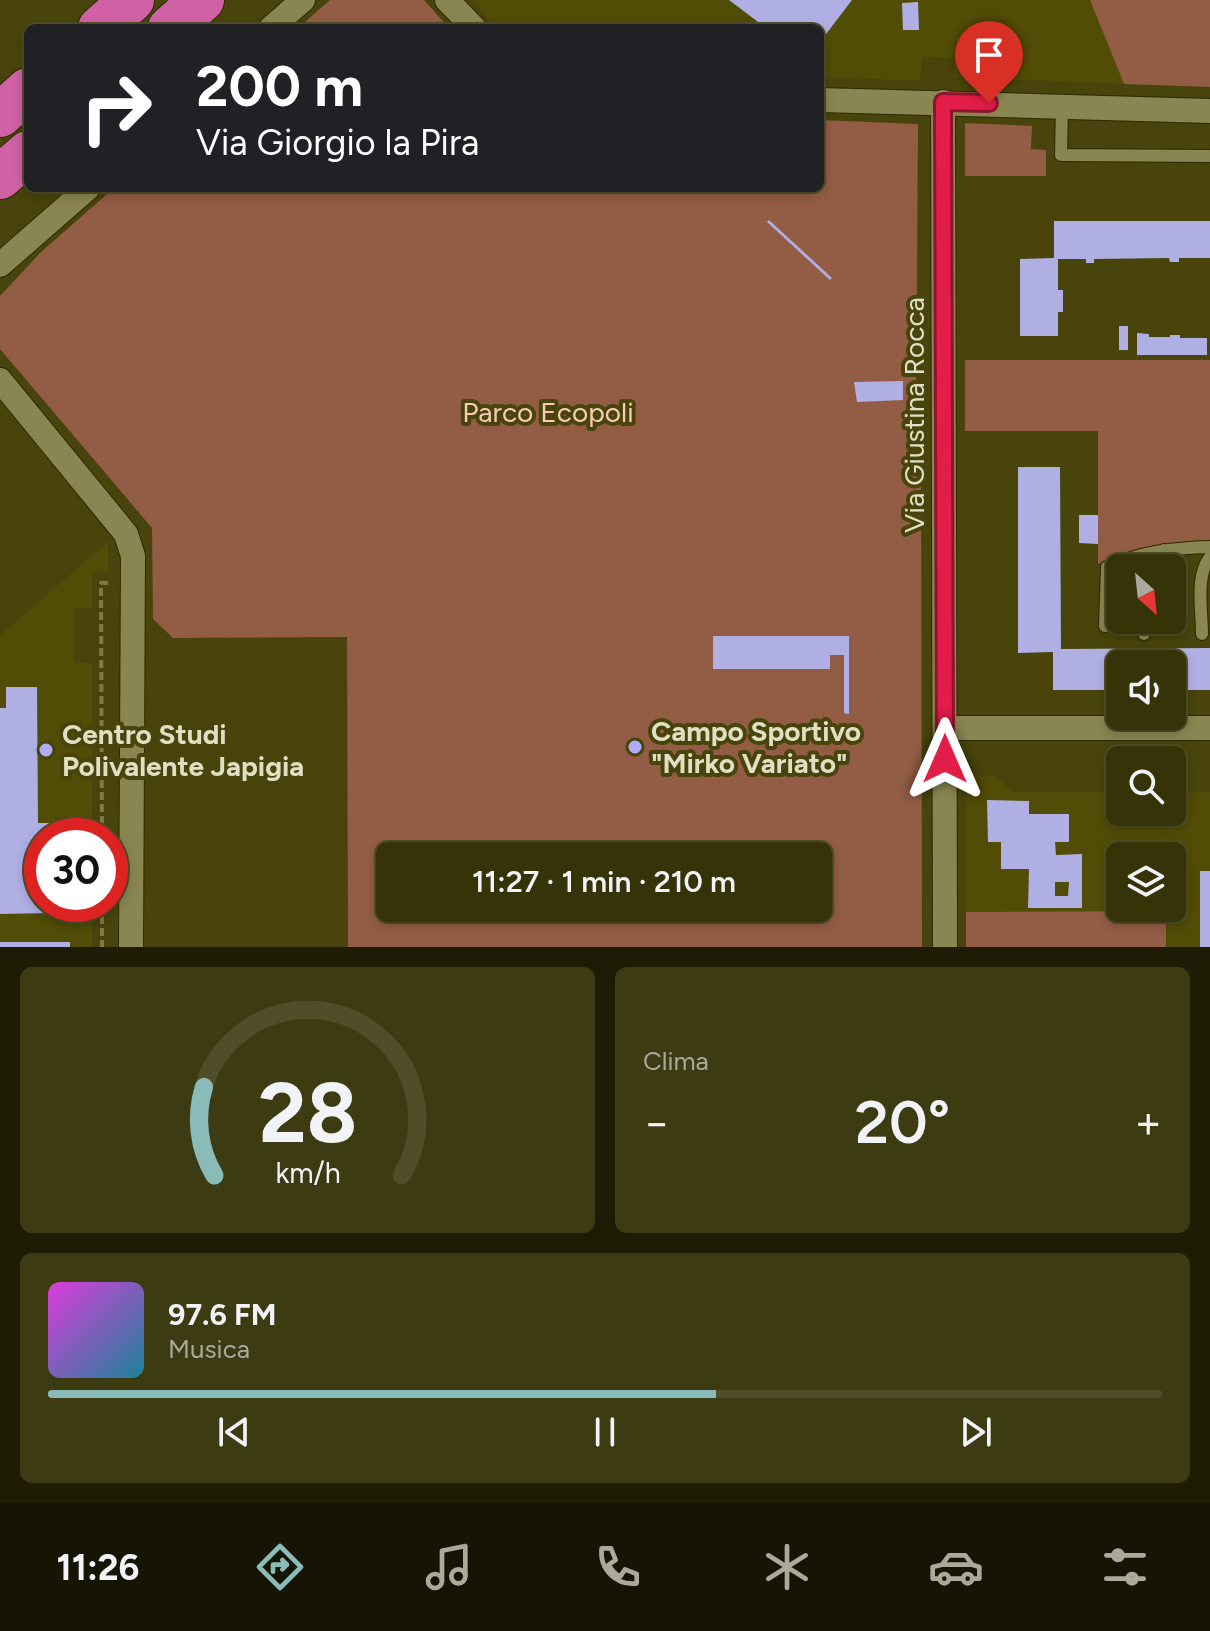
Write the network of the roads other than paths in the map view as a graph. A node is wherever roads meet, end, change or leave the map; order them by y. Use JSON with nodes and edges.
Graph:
{"nodes":[{"id":1,"x":132,"y":0,"type":"edge"},
{"id":2,"x":202,"y":0,"type":"edge"},
{"id":3,"x":303,"y":0,"type":"edge"},
{"id":4,"x":447,"y":0,"type":"edge"},
{"id":5,"x":105,"y":24,"type":"edge"},
{"id":6,"x":175,"y":24,"type":"edge"},
{"id":7,"x":276,"y":24,"type":"edge"},
{"id":8,"x":470,"y":24,"type":"edge"},
{"id":9,"x":24,"y":94,"type":"edge"},
{"id":10,"x":824,"y":100,"type":"edge"},
{"id":11,"x":943,"y":102,"type":"junction"},
{"id":12,"x":1062,"y":105,"type":"junction"},
{"id":13,"x":1210,"y":111,"type":"edge"},
{"id":14,"x":0,"y":115,"type":"edge"},
{"id":15,"x":24,"y":156,"type":"edge"},
{"id":16,"x":1210,"y":156,"type":"edge"},
{"id":17,"x":0,"y":177,"type":"edge"},
{"id":18,"x":83,"y":192,"type":"edge"},
{"id":19,"x":0,"y":265,"type":"edge"},
{"id":20,"x":0,"y":380,"type":"edge"},
{"id":21,"x":1210,"y":547,"type":"edge"},
{"id":22,"x":1166,"y":548,"type":"junction"},
{"id":23,"x":1161,"y":554,"type":"edge"},
{"id":24,"x":1210,"y":557,"type":"edge"},
{"id":25,"x":1105,"y":626,"type":"dead end"},
{"id":26,"x":1202,"y":634,"type":"dead end"},
{"id":27,"x":945,"y":728,"type":"junction"},
{"id":28,"x":1210,"y":728,"type":"edge"},
{"id":29,"x":131,"y":947,"type":"edge"},
{"id":30,"x":945,"y":947,"type":"edge"}],
"edges":[{"from":1,"to":5,"type":"highway"},
{"from":2,"to":6,"type":"highway"},
{"from":3,"to":7,"type":"street"},
{"from":4,"to":8,"type":"street"},
{"from":9,"to":14,"type":"highway"},
{"from":10,"to":11,"type":"street"},
{"from":11,"to":12,"type":"street"},
{"from":11,"to":27,"type":"street","name":"Via Giustina Rocca"},
{"from":12,"to":13,"type":"street"},
{"from":12,"to":16,"type":"lane"},
{"from":15,"to":17,"type":"highway"},
{"from":18,"to":19,"type":"street"},
{"from":20,"to":29,"type":"street"},
{"from":21,"to":22,"type":"lane"},
{"from":22,"to":23,"type":"lane"},
{"from":22,"to":25,"type":"lane"},
{"from":24,"to":26,"type":"lane"},
{"from":27,"to":28,"type":"street"},
{"from":27,"to":30,"type":"street","name":"Via Giustina Rocca"}]}
